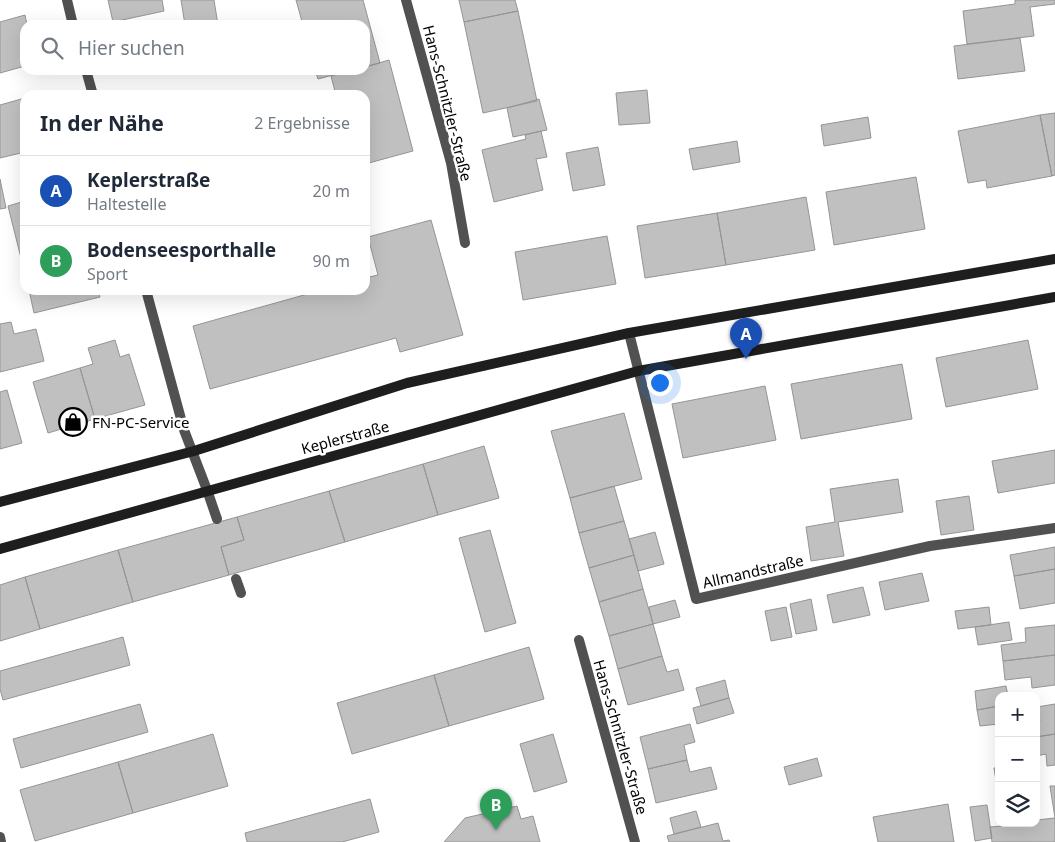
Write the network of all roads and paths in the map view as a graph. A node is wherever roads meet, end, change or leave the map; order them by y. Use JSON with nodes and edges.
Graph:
{"nodes":[{"id":1,"x":66,"y":0,"type":"edge"},
{"id":2,"x":406,"y":0,"type":"edge"},
{"id":3,"x":72,"y":20,"type":"edge"},
{"id":4,"x":87,"y":75,"type":"edge"},
{"id":5,"x":91,"y":90,"type":"edge"},
{"id":6,"x":465,"y":243,"type":"dead end"},
{"id":7,"x":1055,"y":260,"type":"edge"},
{"id":8,"x":147,"y":295,"type":"edge"},
{"id":9,"x":1055,"y":297,"type":"edge"},
{"id":10,"x":629,"y":334,"type":"junction"},
{"id":11,"x":638,"y":372,"type":"junction"},
{"id":12,"x":194,"y":451,"type":"junction"},
{"id":13,"x":207,"y":490,"type":"junction"},
{"id":14,"x":0,"y":502,"type":"edge"},
{"id":15,"x":217,"y":519,"type":"dead end"},
{"id":16,"x":1055,"y":528,"type":"edge"},
{"id":17,"x":0,"y":550,"type":"edge"},
{"id":18,"x":236,"y":578,"type":"dead end"},
{"id":19,"x":241,"y":593,"type":"dead end"},
{"id":20,"x":579,"y":640,"type":"dead end"},
{"id":21,"x":0,"y":836,"type":"edge"},
{"id":22,"x":1,"y":842,"type":"edge"},
{"id":23,"x":635,"y":842,"type":"edge"}],
"edges":[{"from":1,"to":3,"type":"street"},
{"from":2,"to":6,"type":"street","name":"Hans-Schnitzler-Straße"},
{"from":4,"to":5,"type":"street"},
{"from":7,"to":10,"type":"street","name":"Keplerstraße"},
{"from":8,"to":12,"type":"street"},
{"from":9,"to":11,"type":"street","name":"Keplerstraße"},
{"from":10,"to":11,"type":"street","name":"Allmandstraße"},
{"from":10,"to":12,"type":"street","name":"Keplerstraße"},
{"from":11,"to":13,"type":"street","name":"Keplerstraße"},
{"from":11,"to":16,"type":"street","name":"Allmandstraße"},
{"from":12,"to":13,"type":"street"},
{"from":12,"to":14,"type":"street","name":"Keplerstraße"},
{"from":13,"to":15,"type":"street"},
{"from":13,"to":17,"type":"street","name":"Keplerstraße"},
{"from":18,"to":19,"type":"street"},
{"from":20,"to":23,"type":"street","name":"Hans-Schnitzler-Straße"},
{"from":21,"to":22,"type":"street"}]}
